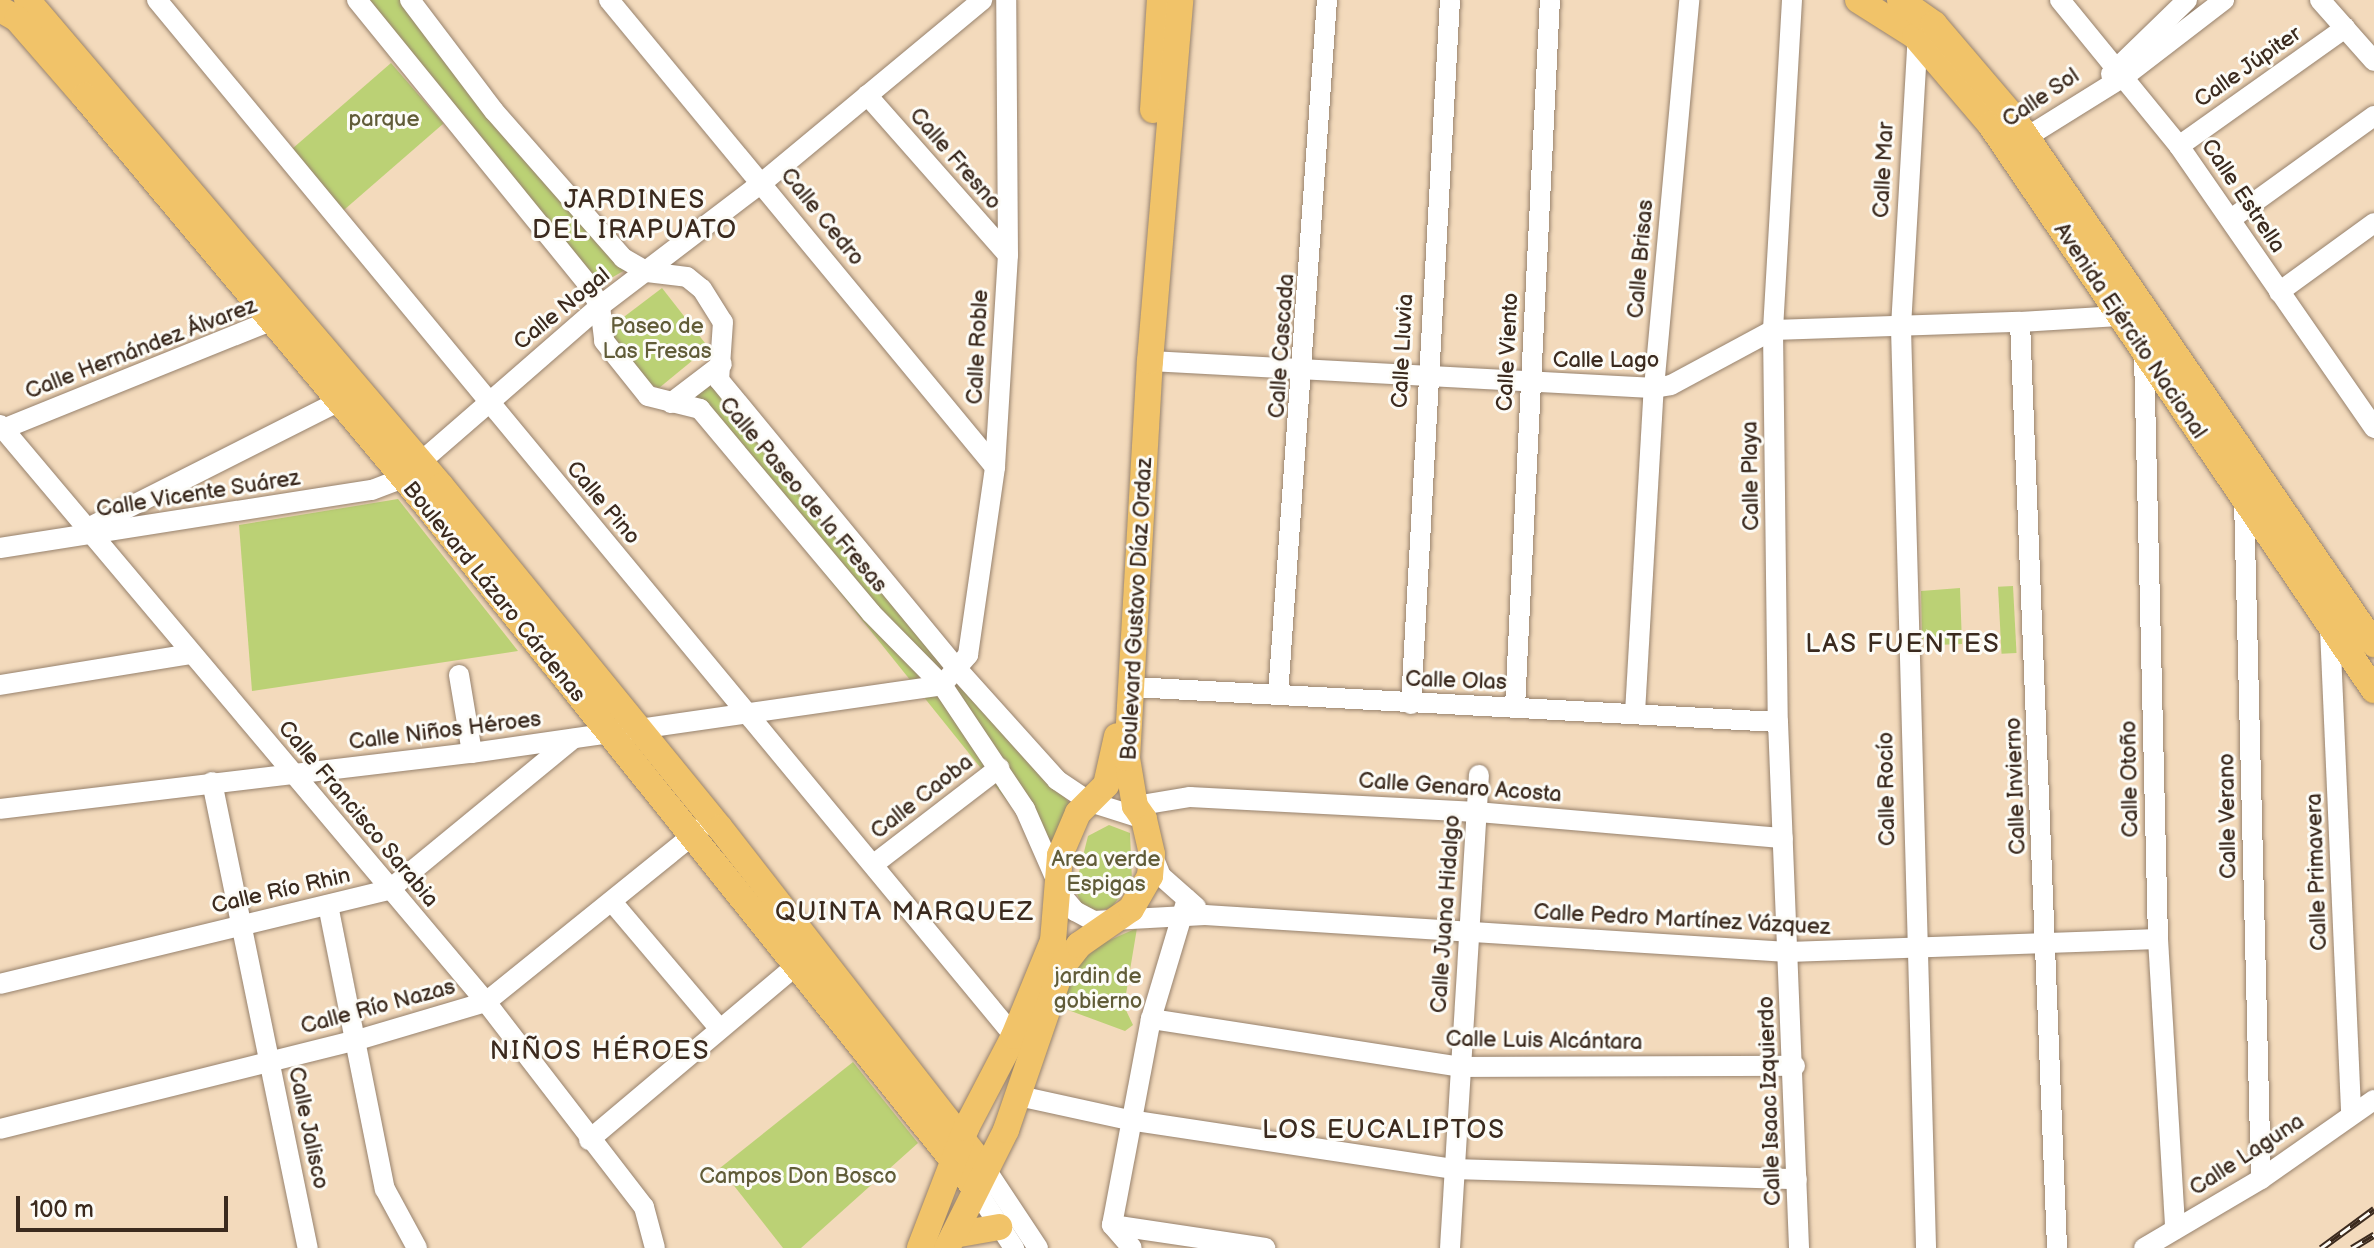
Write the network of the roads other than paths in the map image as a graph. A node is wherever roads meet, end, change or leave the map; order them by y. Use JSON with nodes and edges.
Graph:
{"nodes":[{"id":1,"x":157,"y":0,"type":"edge"},
{"id":2,"x":357,"y":0,"type":"edge"},
{"id":3,"x":410,"y":0,"type":"edge"},
{"id":4,"x":609,"y":0,"type":"edge"},
{"id":5,"x":982,"y":0,"type":"edge"},
{"id":6,"x":1006,"y":0,"type":"edge"},
{"id":7,"x":1160,"y":0,"type":"edge"},
{"id":8,"x":1180,"y":0,"type":"edge"},
{"id":9,"x":1327,"y":0,"type":"edge"},
{"id":10,"x":1450,"y":0,"type":"edge"},
{"id":11,"x":1550,"y":0,"type":"edge"},
{"id":12,"x":1689,"y":0,"type":"edge"},
{"id":13,"x":1792,"y":0,"type":"edge"},
{"id":14,"x":1858,"y":0,"type":"edge"},
{"id":15,"x":1900,"y":0,"type":"edge"},
{"id":16,"x":2061,"y":0,"type":"edge"},
{"id":17,"x":2187,"y":0,"type":"edge"},
{"id":18,"x":2224,"y":0,"type":"edge"},
{"id":19,"x":2320,"y":0,"type":"edge"},
{"id":20,"x":18,"y":5,"type":"edge"},
{"id":21,"x":1922,"y":28,"type":"junction"},
{"id":22,"x":2345,"y":28,"type":"junction"},
{"id":23,"x":2374,"y":61,"type":"edge"},
{"id":24,"x":2121,"y":72,"type":"junction"},
{"id":25,"x":867,"y":95,"type":"junction"},
{"id":26,"x":2374,"y":116,"type":"edge"},
{"id":27,"x":2017,"y":143,"type":"junction"},
{"id":28,"x":2179,"y":146,"type":"junction"},
{"id":29,"x":763,"y":182,"type":"junction"},
{"id":30,"x":2231,"y":219,"type":"junction"},
{"id":31,"x":2374,"y":223,"type":"edge"},
{"id":32,"x":1008,"y":255,"type":"junction"},
{"id":33,"x":647,"y":272,"type":"junction"},
{"id":34,"x":2279,"y":292,"type":"junction"},
{"id":35,"x":600,"y":306,"type":"junction"},
{"id":36,"x":2130,"y":309,"type":"junction"},
{"id":37,"x":283,"y":316,"type":"junction"},
{"id":38,"x":2020,"y":322,"type":"junction"},
{"id":39,"x":1901,"y":328,"type":"junction"},
{"id":40,"x":1773,"y":330,"type":"junction"},
{"id":41,"x":2165,"y":338,"type":"junction"},
{"id":42,"x":2144,"y":354,"type":"junction"},
{"id":43,"x":1150,"y":361,"type":"junction"},
{"id":44,"x":722,"y":364,"type":"junction"},
{"id":45,"x":1305,"y":370,"type":"junction"},
{"id":46,"x":1425,"y":378,"type":"junction"},
{"id":47,"x":1530,"y":385,"type":"junction"},
{"id":48,"x":1654,"y":388,"type":"junction"},
{"id":49,"x":339,"y":401,"type":"junction"},
{"id":50,"x":487,"y":402,"type":"junction"},
{"id":51,"x":671,"y":403,"type":"junction"},
{"id":52,"x":1,"y":427,"type":"edge"},
{"id":53,"x":2374,"y":428,"type":"edge"},
{"id":54,"x":2244,"y":453,"type":"junction"},
{"id":55,"x":995,"y":467,"type":"junction"},
{"id":56,"x":411,"y":470,"type":"junction"},
{"id":57,"x":2244,"y":501,"type":"junction"},
{"id":58,"x":93,"y":531,"type":"junction"},
{"id":59,"x":0,"y":548,"type":"edge"},
{"id":60,"x":2330,"y":629,"type":"junction"},
{"id":61,"x":2374,"y":644,"type":"edge"},
{"id":62,"x":192,"y":654,"type":"junction"},
{"id":63,"x":959,"y":671,"type":"junction"},
{"id":64,"x":459,"y":675,"type":"dead end"},
{"id":65,"x":0,"y":685,"type":"edge"},
{"id":66,"x":942,"y":685,"type":"junction"},
{"id":67,"x":1133,"y":687,"type":"junction"},
{"id":68,"x":2374,"y":690,"type":"edge"},
{"id":69,"x":1278,"y":695,"type":"junction"},
{"id":70,"x":1411,"y":704,"type":"junction"},
{"id":71,"x":1515,"y":707,"type":"junction"},
{"id":72,"x":1635,"y":713,"type":"junction"},
{"id":73,"x":750,"y":716,"type":"junction"},
{"id":74,"x":1778,"y":722,"type":"junction"},
{"id":75,"x":638,"y":729,"type":"junction"},
{"id":76,"x":608,"y":733,"type":"junction"},
{"id":77,"x":573,"y":739,"type":"junction"},
{"id":78,"x":472,"y":753,"type":"junction"},
{"id":79,"x":999,"y":768,"type":"junction"},
{"id":80,"x":295,"y":773,"type":"junction"},
{"id":81,"x":1479,"y":775,"type":"dead end"},
{"id":82,"x":212,"y":782,"type":"junction"},
{"id":83,"x":1090,"y":802,"type":"junction"},
{"id":84,"x":0,"y":809,"type":"edge"},
{"id":85,"x":1139,"y":812,"type":"junction"},
{"id":86,"x":1477,"y":812,"type":"junction"},
{"id":87,"x":702,"y":828,"type":"junction"},
{"id":88,"x":1783,"y":838,"type":"junction"},
{"id":89,"x":1152,"y":854,"type":"junction"},
{"id":90,"x":874,"y":864,"type":"junction"},
{"id":91,"x":1056,"y":880,"type":"junction"},
{"id":92,"x":389,"y":890,"type":"junction"},
{"id":93,"x":613,"y":903,"type":"junction"},
{"id":94,"x":328,"y":905,"type":"junction"},
{"id":95,"x":1185,"y":908,"type":"junction"},
{"id":96,"x":1115,"y":919,"type":"junction"},
{"id":97,"x":243,"y":924,"type":"junction"},
{"id":98,"x":1468,"y":934,"type":"junction"},
{"id":99,"x":2158,"y":939,"type":"junction"},
{"id":100,"x":2046,"y":942,"type":"junction"},
{"id":101,"x":1914,"y":951,"type":"junction"},
{"id":102,"x":1788,"y":952,"type":"junction"},
{"id":103,"x":797,"y":965,"type":"junction"},
{"id":104,"x":0,"y":984,"type":"edge"},
{"id":105,"x":486,"y":1002,"type":"junction"},
{"id":106,"x":1151,"y":1019,"type":"junction"},
{"id":107,"x":720,"y":1029,"type":"junction"},
{"id":108,"x":1014,"y":1036,"type":"junction"},
{"id":109,"x":354,"y":1041,"type":"junction"},
{"id":110,"x":270,"y":1061,"type":"junction"},
{"id":111,"x":1795,"y":1066,"type":"junction"},
{"id":112,"x":1460,"y":1067,"type":"junction"},
{"id":113,"x":1019,"y":1096,"type":"junction"},
{"id":114,"x":2374,"y":1100,"type":"edge"},
{"id":115,"x":2351,"y":1113,"type":"junction"},
{"id":116,"x":1129,"y":1120,"type":"junction"},
{"id":117,"x":0,"y":1129,"type":"edge"},
{"id":118,"x":589,"y":1140,"type":"junction"},
{"id":119,"x":958,"y":1150,"type":"junction"},
{"id":120,"x":1454,"y":1169,"type":"junction"},
{"id":121,"x":980,"y":1178,"type":"junction"},
{"id":122,"x":1797,"y":1179,"type":"junction"},
{"id":123,"x":2261,"y":1179,"type":"junction"},
{"id":124,"x":1112,"y":1225,"type":"junction"},
{"id":125,"x":2175,"y":1229,"type":"junction"},
{"id":126,"x":1006,"y":1238,"type":"edge"},
{"id":127,"x":950,"y":1242,"type":"edge"},
{"id":128,"x":308,"y":1248,"type":"edge"},
{"id":129,"x":417,"y":1248,"type":"edge"},
{"id":130,"x":655,"y":1248,"type":"edge"},
{"id":131,"x":920,"y":1248,"type":"edge"},
{"id":132,"x":1038,"y":1248,"type":"edge"},
{"id":133,"x":1132,"y":1248,"type":"edge"},
{"id":134,"x":1265,"y":1248,"type":"edge"},
{"id":135,"x":1450,"y":1248,"type":"edge"},
{"id":136,"x":1799,"y":1248,"type":"edge"},
{"id":137,"x":1926,"y":1248,"type":"edge"},
{"id":138,"x":2057,"y":1248,"type":"edge"},
{"id":139,"x":2144,"y":1248,"type":"edge"}],
"edges":[{"from":1,"to":50,"type":"street","name":"Calle Pino"},
{"from":2,"to":35,"type":"street","name":"Calle Paseo de la Fresas"},
{"from":3,"to":33,"type":"street","name":"Calle Paseo de la Fresas"},
{"from":4,"to":29,"type":"street","name":"Calle Cedro"},
{"from":5,"to":25,"type":"street","name":"Calle Nogal"},
{"from":6,"to":32,"type":"street","name":"Calle Roble"},
{"from":7,"to":83,"type":"main road","name":"Boulevard Gustavo Díaz Ordaz"},
{"from":8,"to":43,"type":"main road","name":"Boulevard Gustavo Díaz Ordaz"},
{"from":9,"to":45,"type":"street","name":"Calle Cascada"},
{"from":10,"to":46,"type":"street","name":"Calle Lluvia"},
{"from":11,"to":47,"type":"street","name":"Calle Viento"},
{"from":12,"to":48,"type":"street","name":"Calle Brisas"},
{"from":13,"to":40,"type":"street","name":"Calle Playa"},
{"from":14,"to":21,"type":"main road","name":"Avenida Ejército Nacional"},
{"from":15,"to":21,"type":"main road","name":"Avenida Ejército Nacional"},
{"from":16,"to":24,"type":"street","name":"Calle Estrella"},
{"from":17,"to":24,"type":"street","name":"Calle Sol"},
{"from":18,"to":24,"type":"street","name":"Calle Sol"},
{"from":19,"to":22,"type":"street"},
{"from":20,"to":37,"type":"main road","name":"Boulevard Lázaro Cárdenas"},
{"from":21,"to":27,"type":"main road","name":"Avenida Ejército Nacional"},
{"from":21,"to":39,"type":"street","name":"Calle Mar"},
{"from":22,"to":23,"type":"street"},
{"from":22,"to":28,"type":"street","name":"Calle Júpiter"},
{"from":24,"to":27,"type":"street","name":"Calle Sol"},
{"from":24,"to":28,"type":"street","name":"Calle Estrella"},
{"from":25,"to":29,"type":"street","name":"Calle Nogal"},
{"from":25,"to":32,"type":"street","name":"Calle Fresno"},
{"from":26,"to":30,"type":"street"},
{"from":27,"to":36,"type":"main road","name":"Avenida Ejército Nacional"},
{"from":28,"to":30,"type":"street","name":"Calle Estrella"},
{"from":29,"to":33,"type":"street","name":"Calle Nogal"},
{"from":29,"to":55,"type":"street","name":"Calle Cedro"},
{"from":30,"to":34,"type":"street","name":"Calle Estrella"},
{"from":31,"to":34,"type":"street"},
{"from":32,"to":55,"type":"street","name":"Calle Roble"},
{"from":33,"to":35,"type":"street","name":"Calle Nogal"},
{"from":33,"to":44,"type":"street","name":"Calle Paseo de la Fresas"},
{"from":34,"to":53,"type":"street","name":"Calle Estrella"},
{"from":35,"to":50,"type":"street","name":"Calle Nogal"},
{"from":35,"to":51,"type":"street","name":"Calle Paseo de la Fresas"},
{"from":36,"to":38,"type":"street","name":"Calle Lago"},
{"from":36,"to":41,"type":"main road","name":"Avenida Ejército Nacional"},
{"from":36,"to":42,"type":"main road","name":"Avenida Ejército Nacional"},
{"from":37,"to":49,"type":"main road","name":"Boulevard Lázaro Cárdenas"},
{"from":37,"to":52,"type":"street","name":"Calle Hernández Álvarez"},
{"from":37,"to":56,"type":"main road","name":"Boulevard Lázaro Cárdenas"},
{"from":38,"to":39,"type":"street","name":"Calle Lago"},
{"from":38,"to":100,"type":"street","name":"Calle Invierno"},
{"from":39,"to":40,"type":"street","name":"Calle Lago"},
{"from":39,"to":101,"type":"street","name":"Calle Rocío"},
{"from":40,"to":48,"type":"street","name":"Calle Lago"},
{"from":40,"to":74,"type":"street","name":"Calle Playa"},
{"from":41,"to":42,"type":"street"},
{"from":41,"to":54,"type":"main road","name":"Avenida Ejército Nacional"},
{"from":42,"to":57,"type":"main road","name":"Avenida Ejército Nacional"},
{"from":42,"to":99,"type":"street","name":"Calle Otoño"},
{"from":43,"to":45,"type":"street","name":"Calle Lago"},
{"from":43,"to":67,"type":"main road","name":"Boulevard Gustavo Díaz Ordaz"},
{"from":44,"to":51,"type":"street"},
{"from":44,"to":63,"type":"street","name":"Calle Paseo de la Fresas"},
{"from":45,"to":46,"type":"street","name":"Calle Lago"},
{"from":45,"to":69,"type":"street","name":"Calle Cascada"},
{"from":46,"to":47,"type":"street","name":"Calle Lago"},
{"from":46,"to":70,"type":"street","name":"Calle Lluvia"},
{"from":47,"to":48,"type":"street","name":"Calle Lago"},
{"from":47,"to":71,"type":"street","name":"Calle Viento"},
{"from":48,"to":72,"type":"street","name":"Calle Brisas"},
{"from":49,"to":56,"type":"main road","name":"Boulevard Lázaro Cárdenas"},
{"from":49,"to":58,"type":"street"},
{"from":50,"to":56,"type":"street","name":"Calle Nogal"},
{"from":50,"to":73,"type":"street","name":"Calle Pino"},
{"from":51,"to":66,"type":"street","name":"Calle Paseo de la Fresas"},
{"from":52,"to":58,"type":"street","name":"Calle Francisco Sarabia"},
{"from":54,"to":57,"type":"street","name":"Calle Verano"},
{"from":54,"to":61,"type":"main road","name":"Avenida Ejército Nacional"},
{"from":55,"to":63,"type":"street","name":"Calle Roble"},
{"from":56,"to":58,"type":"street","name":"Calle Vicente Suárez"},
{"from":56,"to":75,"type":"main road","name":"Boulevard Lázaro Cárdenas"},
{"from":56,"to":76,"type":"main road","name":"Boulevard Lázaro Cárdenas"},
{"from":57,"to":60,"type":"main road","name":"Avenida Ejército Nacional"},
{"from":57,"to":123,"type":"street","name":"Calle Verano"},
{"from":58,"to":59,"type":"street","name":"Calle Vicente Suárez"},
{"from":58,"to":62,"type":"street","name":"Calle Francisco Sarabia"},
{"from":60,"to":68,"type":"main road","name":"Avenida Ejército Nacional"},
{"from":60,"to":115,"type":"street","name":"Calle Primavera"},
{"from":62,"to":65,"type":"street"},
{"from":62,"to":80,"type":"street","name":"Calle Francisco Sarabia"},
{"from":63,"to":66,"type":"street"},
{"from":63,"to":83,"type":"street","name":"Calle Paseo de la Fresas"},
{"from":64,"to":78,"type":"street"},
{"from":66,"to":73,"type":"street","name":"Calle Niños Héroes"},
{"from":66,"to":79,"type":"street","name":"Calle Paseo de la Fresas"},
{"from":67,"to":69,"type":"street","name":"Calle Olas"},
{"from":67,"to":85,"type":"main road","name":"Boulevard Gustavo Díaz Ordaz"},
{"from":69,"to":70,"type":"street","name":"Calle Olas"},
{"from":70,"to":71,"type":"street","name":"Calle Olas"},
{"from":71,"to":72,"type":"street","name":"Calle Olas"},
{"from":72,"to":74,"type":"street","name":"Calle Olas"},
{"from":73,"to":75,"type":"street","name":"Calle Niños Héroes"},
{"from":73,"to":90,"type":"street","name":"Calle Pino"},
{"from":74,"to":88,"type":"street","name":"Calle Playa"},
{"from":75,"to":76,"type":"street","name":"Calle Niños Héroes"},
{"from":75,"to":87,"type":"main road","name":"Boulevard Lázaro Cárdenas"},
{"from":76,"to":77,"type":"street","name":"Calle Niños Héroes"},
{"from":76,"to":87,"type":"main road","name":"Boulevard Lázaro Cárdenas"},
{"from":77,"to":78,"type":"street","name":"Calle Niños Héroes"},
{"from":77,"to":92,"type":"street","name":"Calle Río Rhin"},
{"from":78,"to":80,"type":"street","name":"Calle Niños Héroes"},
{"from":79,"to":90,"type":"street","name":"Calle Caoba"},
{"from":79,"to":91,"type":"street","name":"Calle Paseo de la Fresas"},
{"from":80,"to":82,"type":"street","name":"Calle Niños Héroes"},
{"from":80,"to":92,"type":"street","name":"Calle Francisco Sarabia"},
{"from":81,"to":86,"type":"street","name":"Calle Juana Hidalgo"},
{"from":82,"to":84,"type":"street","name":"Calle Niños Héroes"},
{"from":82,"to":97,"type":"street","name":"Calle Jalisco"},
{"from":83,"to":85,"type":"street","name":"Calle Paseo de la Fresas"},
{"from":83,"to":91,"type":"main road","name":"Boulevard Gustavo Díaz Ordaz"},
{"from":85,"to":86,"type":"street","name":"Calle Genaro Acosta"},
{"from":85,"to":89,"type":"main road","name":"Boulevard Gustavo Díaz Ordaz"},
{"from":86,"to":88,"type":"street","name":"Calle Genaro Acosta"},
{"from":86,"to":98,"type":"street","name":"Calle Juana Hidalgo"},
{"from":87,"to":93,"type":"street","name":"Calle Río Nazas"},
{"from":87,"to":103,"type":"main road","name":"Boulevard Lázaro Cárdenas"},
{"from":87,"to":119,"type":"main road","name":"Boulevard Lázaro Cárdenas"},
{"from":88,"to":102,"type":"street","name":"Calle Playa"},
{"from":89,"to":95,"type":"street"},
{"from":89,"to":96,"type":"main road","name":"Boulevard Gustavo Díaz Ordaz"},
{"from":90,"to":108,"type":"street","name":"Calle Pino"},
{"from":91,"to":96,"type":"street","name":"Calle Paseo de la Fresas"},
{"from":91,"to":108,"type":"main road","name":"Boulevard Gustavo Díaz Ordaz"},
{"from":92,"to":94,"type":"street","name":"Calle Río Rhin"},
{"from":92,"to":105,"type":"street","name":"Calle Francisco Sarabia"},
{"from":93,"to":105,"type":"street","name":"Calle Río Nazas"},
{"from":93,"to":107,"type":"street"},
{"from":94,"to":97,"type":"street","name":"Calle Río Rhin"},
{"from":94,"to":109,"type":"street"},
{"from":95,"to":96,"type":"street","name":"Calle Pedro Martínez Vázquez"},
{"from":95,"to":98,"type":"street","name":"Calle Pedro Martínez Vázquez"},
{"from":95,"to":106,"type":"street"},
{"from":96,"to":113,"type":"main road","name":"Boulevard Gustavo Díaz Ordaz"},
{"from":97,"to":104,"type":"street","name":"Calle Río Rhin"},
{"from":97,"to":110,"type":"street","name":"Calle Jalisco"},
{"from":98,"to":102,"type":"street","name":"Calle Pedro Martínez Vázquez"},
{"from":98,"to":112,"type":"street","name":"Calle Juana Hidalgo"},
{"from":99,"to":100,"type":"street","name":"Calle Pedro Martínez Vázquez"},
{"from":99,"to":125,"type":"street","name":"Calle Otoño"},
{"from":100,"to":101,"type":"street","name":"Calle Pedro Martínez Vázquez"},
{"from":100,"to":138,"type":"street","name":"Calle Invierno"},
{"from":101,"to":102,"type":"street","name":"Calle Pedro Martínez Vázquez"},
{"from":101,"to":137,"type":"street","name":"Calle Rocío"},
{"from":102,"to":111,"type":"street","name":"Calle Isaac Izquierdo"},
{"from":103,"to":107,"type":"street"},
{"from":103,"to":119,"type":"main road","name":"Boulevard Lázaro Cárdenas"},
{"from":105,"to":109,"type":"street","name":"Calle Río Nazas"},
{"from":105,"to":118,"type":"street","name":"Calle Francisco Sarabia"},
{"from":106,"to":112,"type":"street","name":"Calle Luis Alcántara"},
{"from":106,"to":116,"type":"street"},
{"from":107,"to":118,"type":"street"},
{"from":108,"to":119,"type":"main road","name":"Boulevard Gustavo Díaz Ordaz"},
{"from":109,"to":110,"type":"street","name":"Calle Río Nazas"},
{"from":109,"to":129,"type":"street"},
{"from":110,"to":117,"type":"street","name":"Calle Río Nazas"},
{"from":110,"to":128,"type":"street","name":"Calle Jalisco"},
{"from":111,"to":112,"type":"street","name":"Calle Luis Alcántara"},
{"from":111,"to":122,"type":"street","name":"Calle Isaac Izquierdo"},
{"from":112,"to":120,"type":"street","name":"Calle Juana Hidalgo"},
{"from":113,"to":116,"type":"street"},
{"from":113,"to":121,"type":"main road","name":"Boulevard Gustavo Díaz Ordaz"},
{"from":114,"to":115,"type":"street","name":"Calle Laguna"},
{"from":115,"to":123,"type":"street","name":"Calle Laguna"},
{"from":116,"to":120,"type":"street"},
{"from":116,"to":124,"type":"street"},
{"from":118,"to":130,"type":"street","name":"Calle Francisco Sarabia"},
{"from":119,"to":121,"type":"main road","name":"Boulevard Lázaro Cárdenas"},
{"from":119,"to":131,"type":"main road","name":"Boulevard Gustavo Díaz Ordaz"},
{"from":120,"to":122,"type":"street"},
{"from":120,"to":135,"type":"street","name":"Calle Juana Hidalgo"},
{"from":121,"to":126,"type":"street"},
{"from":121,"to":127,"type":"main road","name":"Boulevard Gustavo Díaz Ordaz"},
{"from":121,"to":132,"type":"street"},
{"from":122,"to":136,"type":"street","name":"Calle Isaac Izquierdo"},
{"from":123,"to":125,"type":"street","name":"Calle Laguna"},
{"from":124,"to":133,"type":"street"},
{"from":124,"to":134,"type":"street"},
{"from":125,"to":139,"type":"street","name":"Calle Laguna"},
{"from":126,"to":127,"type":"main road"}]}
